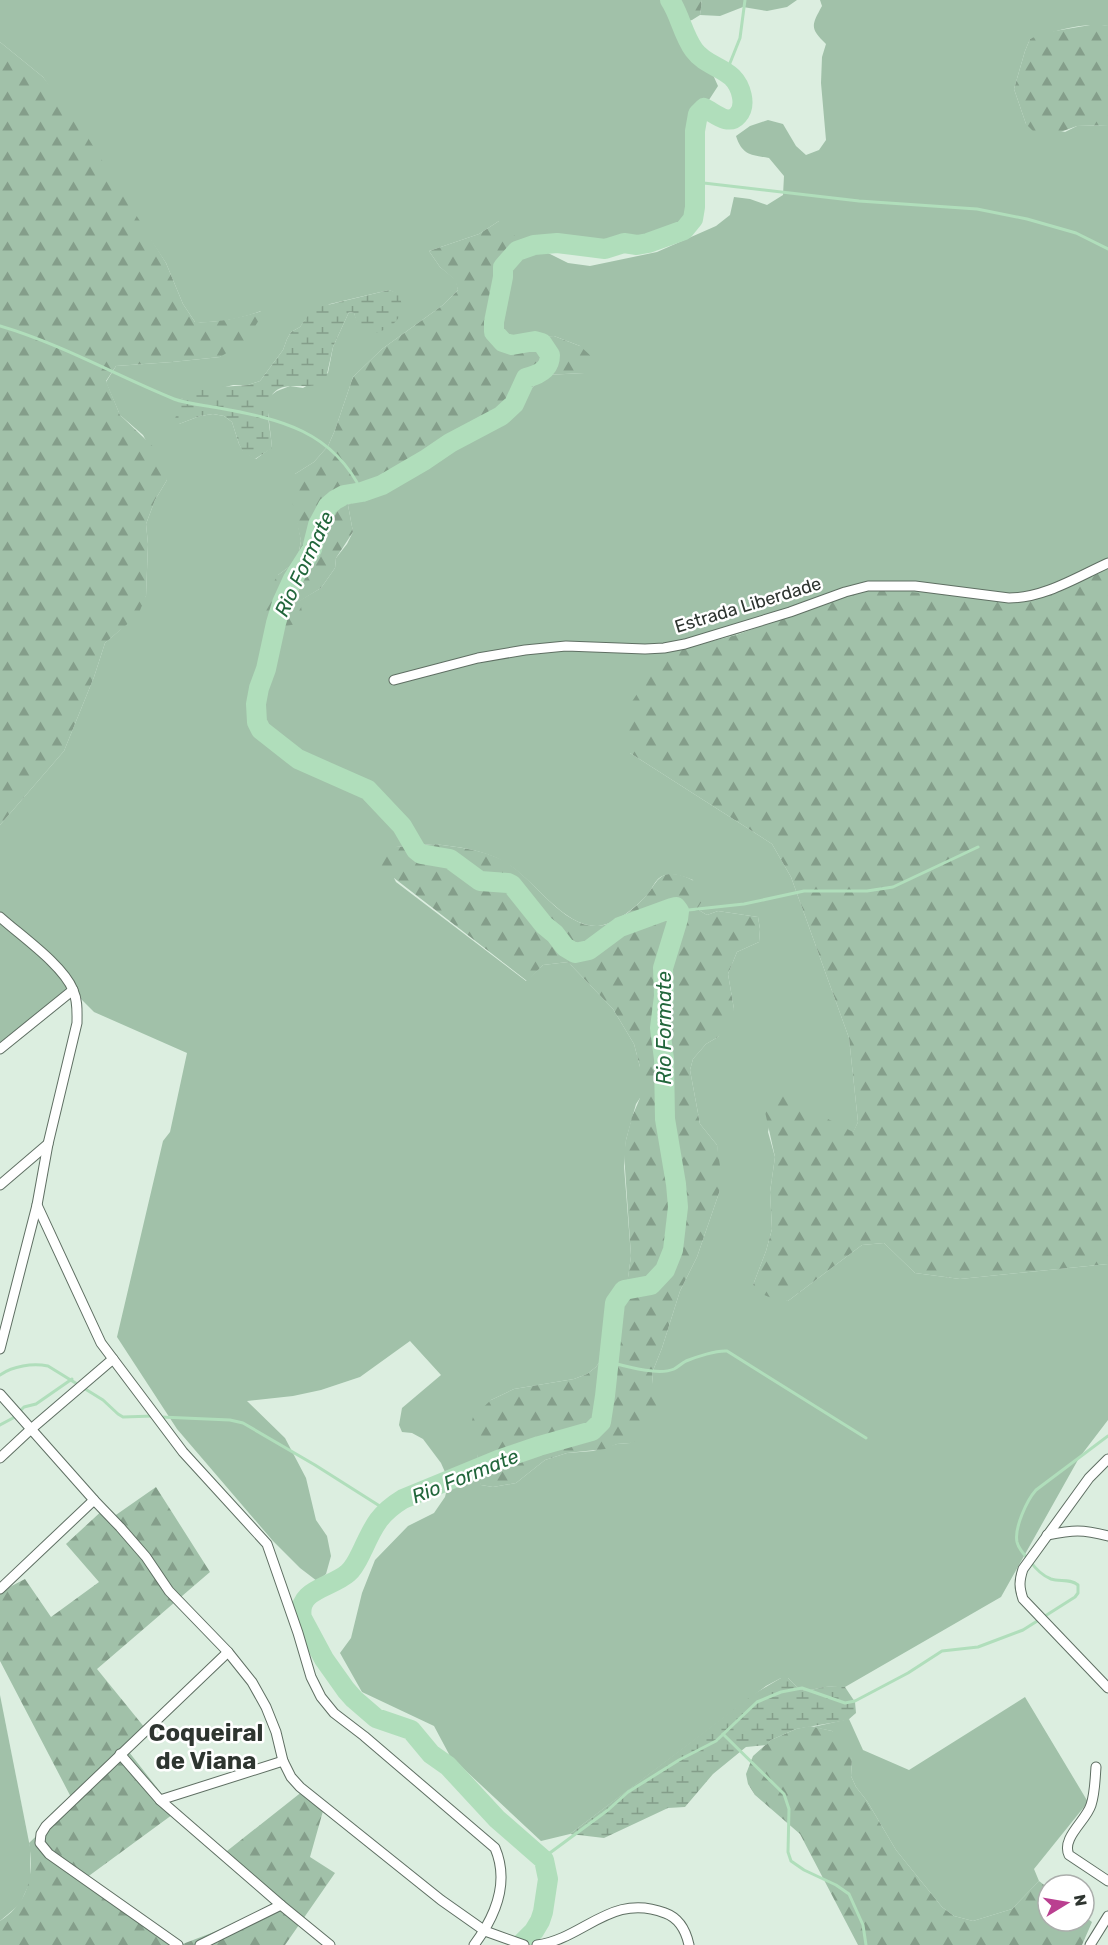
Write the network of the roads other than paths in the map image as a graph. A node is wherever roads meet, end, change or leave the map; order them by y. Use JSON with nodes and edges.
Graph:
{"nodes":[{"id":1,"x":1108,"y":563,"type":"edge"},
{"id":2,"x":393,"y":680,"type":"dead end"},
{"id":3,"x":0,"y":917,"type":"edge"},
{"id":4,"x":74,"y":990,"type":"junction"},
{"id":5,"x":0,"y":1049,"type":"edge"},
{"id":6,"x":48,"y":1144,"type":"junction"},
{"id":7,"x":0,"y":1185,"type":"edge"},
{"id":8,"x":37,"y":1205,"type":"junction"},
{"id":9,"x":0,"y":1349,"type":"edge"},
{"id":10,"x":113,"y":1359,"type":"junction"},
{"id":11,"x":0,"y":1394,"type":"edge"},
{"id":12,"x":30,"y":1430,"type":"junction"},
{"id":13,"x":0,"y":1458,"type":"edge"},
{"id":14,"x":1108,"y":1459,"type":"edge"},
{"id":15,"x":94,"y":1500,"type":"junction"},
{"id":16,"x":1047,"y":1535,"type":"junction"},
{"id":17,"x":1108,"y":1536,"type":"edge"},
{"id":18,"x":0,"y":1589,"type":"edge"},
{"id":19,"x":228,"y":1652,"type":"junction"},
{"id":20,"x":1108,"y":1688,"type":"edge"},
{"id":21,"x":120,"y":1754,"type":"junction"},
{"id":22,"x":283,"y":1761,"type":"junction"},
{"id":23,"x":1096,"y":1767,"type":"dead end"},
{"id":24,"x":160,"y":1800,"type":"junction"},
{"id":25,"x":1108,"y":1881,"type":"edge"},
{"id":26,"x":281,"y":1905,"type":"junction"},
{"id":27,"x":1108,"y":1916,"type":"edge"},
{"id":28,"x":484,"y":1931,"type":"junction"},
{"id":29,"x":178,"y":1945,"type":"edge"},
{"id":30,"x":200,"y":1945,"type":"edge"},
{"id":31,"x":330,"y":1945,"type":"edge"},
{"id":32,"x":474,"y":1945,"type":"edge"},
{"id":33,"x":524,"y":1945,"type":"edge"},
{"id":34,"x":537,"y":1945,"type":"edge"},
{"id":35,"x":689,"y":1945,"type":"edge"},
{"id":36,"x":1090,"y":1945,"type":"edge"}],
"edges":[{"from":1,"to":2,"type":"street","name":"Estrada Liberdade"},
{"from":3,"to":4,"type":"street"},
{"from":4,"to":5,"type":"street"},
{"from":4,"to":6,"type":"street"},
{"from":6,"to":7,"type":"street"},
{"from":6,"to":8,"type":"street"},
{"from":8,"to":9,"type":"street"},
{"from":8,"to":10,"type":"street"},
{"from":10,"to":12,"type":"street"},
{"from":10,"to":28,"type":"street"},
{"from":11,"to":12,"type":"street"},
{"from":12,"to":13,"type":"street"},
{"from":12,"to":15,"type":"street"},
{"from":14,"to":16,"type":"street"},
{"from":15,"to":18,"type":"street"},
{"from":15,"to":19,"type":"street"},
{"from":16,"to":17,"type":"street"},
{"from":16,"to":20,"type":"street"},
{"from":19,"to":21,"type":"street"},
{"from":19,"to":22,"type":"street"},
{"from":21,"to":24,"type":"street"},
{"from":21,"to":29,"type":"street"},
{"from":22,"to":24,"type":"street"},
{"from":22,"to":28,"type":"street"},
{"from":23,"to":25,"type":"street"},
{"from":24,"to":26,"type":"street"},
{"from":26,"to":30,"type":"street"},
{"from":26,"to":31,"type":"street"},
{"from":27,"to":36,"type":"street"},
{"from":28,"to":32,"type":"street"},
{"from":28,"to":33,"type":"street"},
{"from":34,"to":35,"type":"street"}]}
